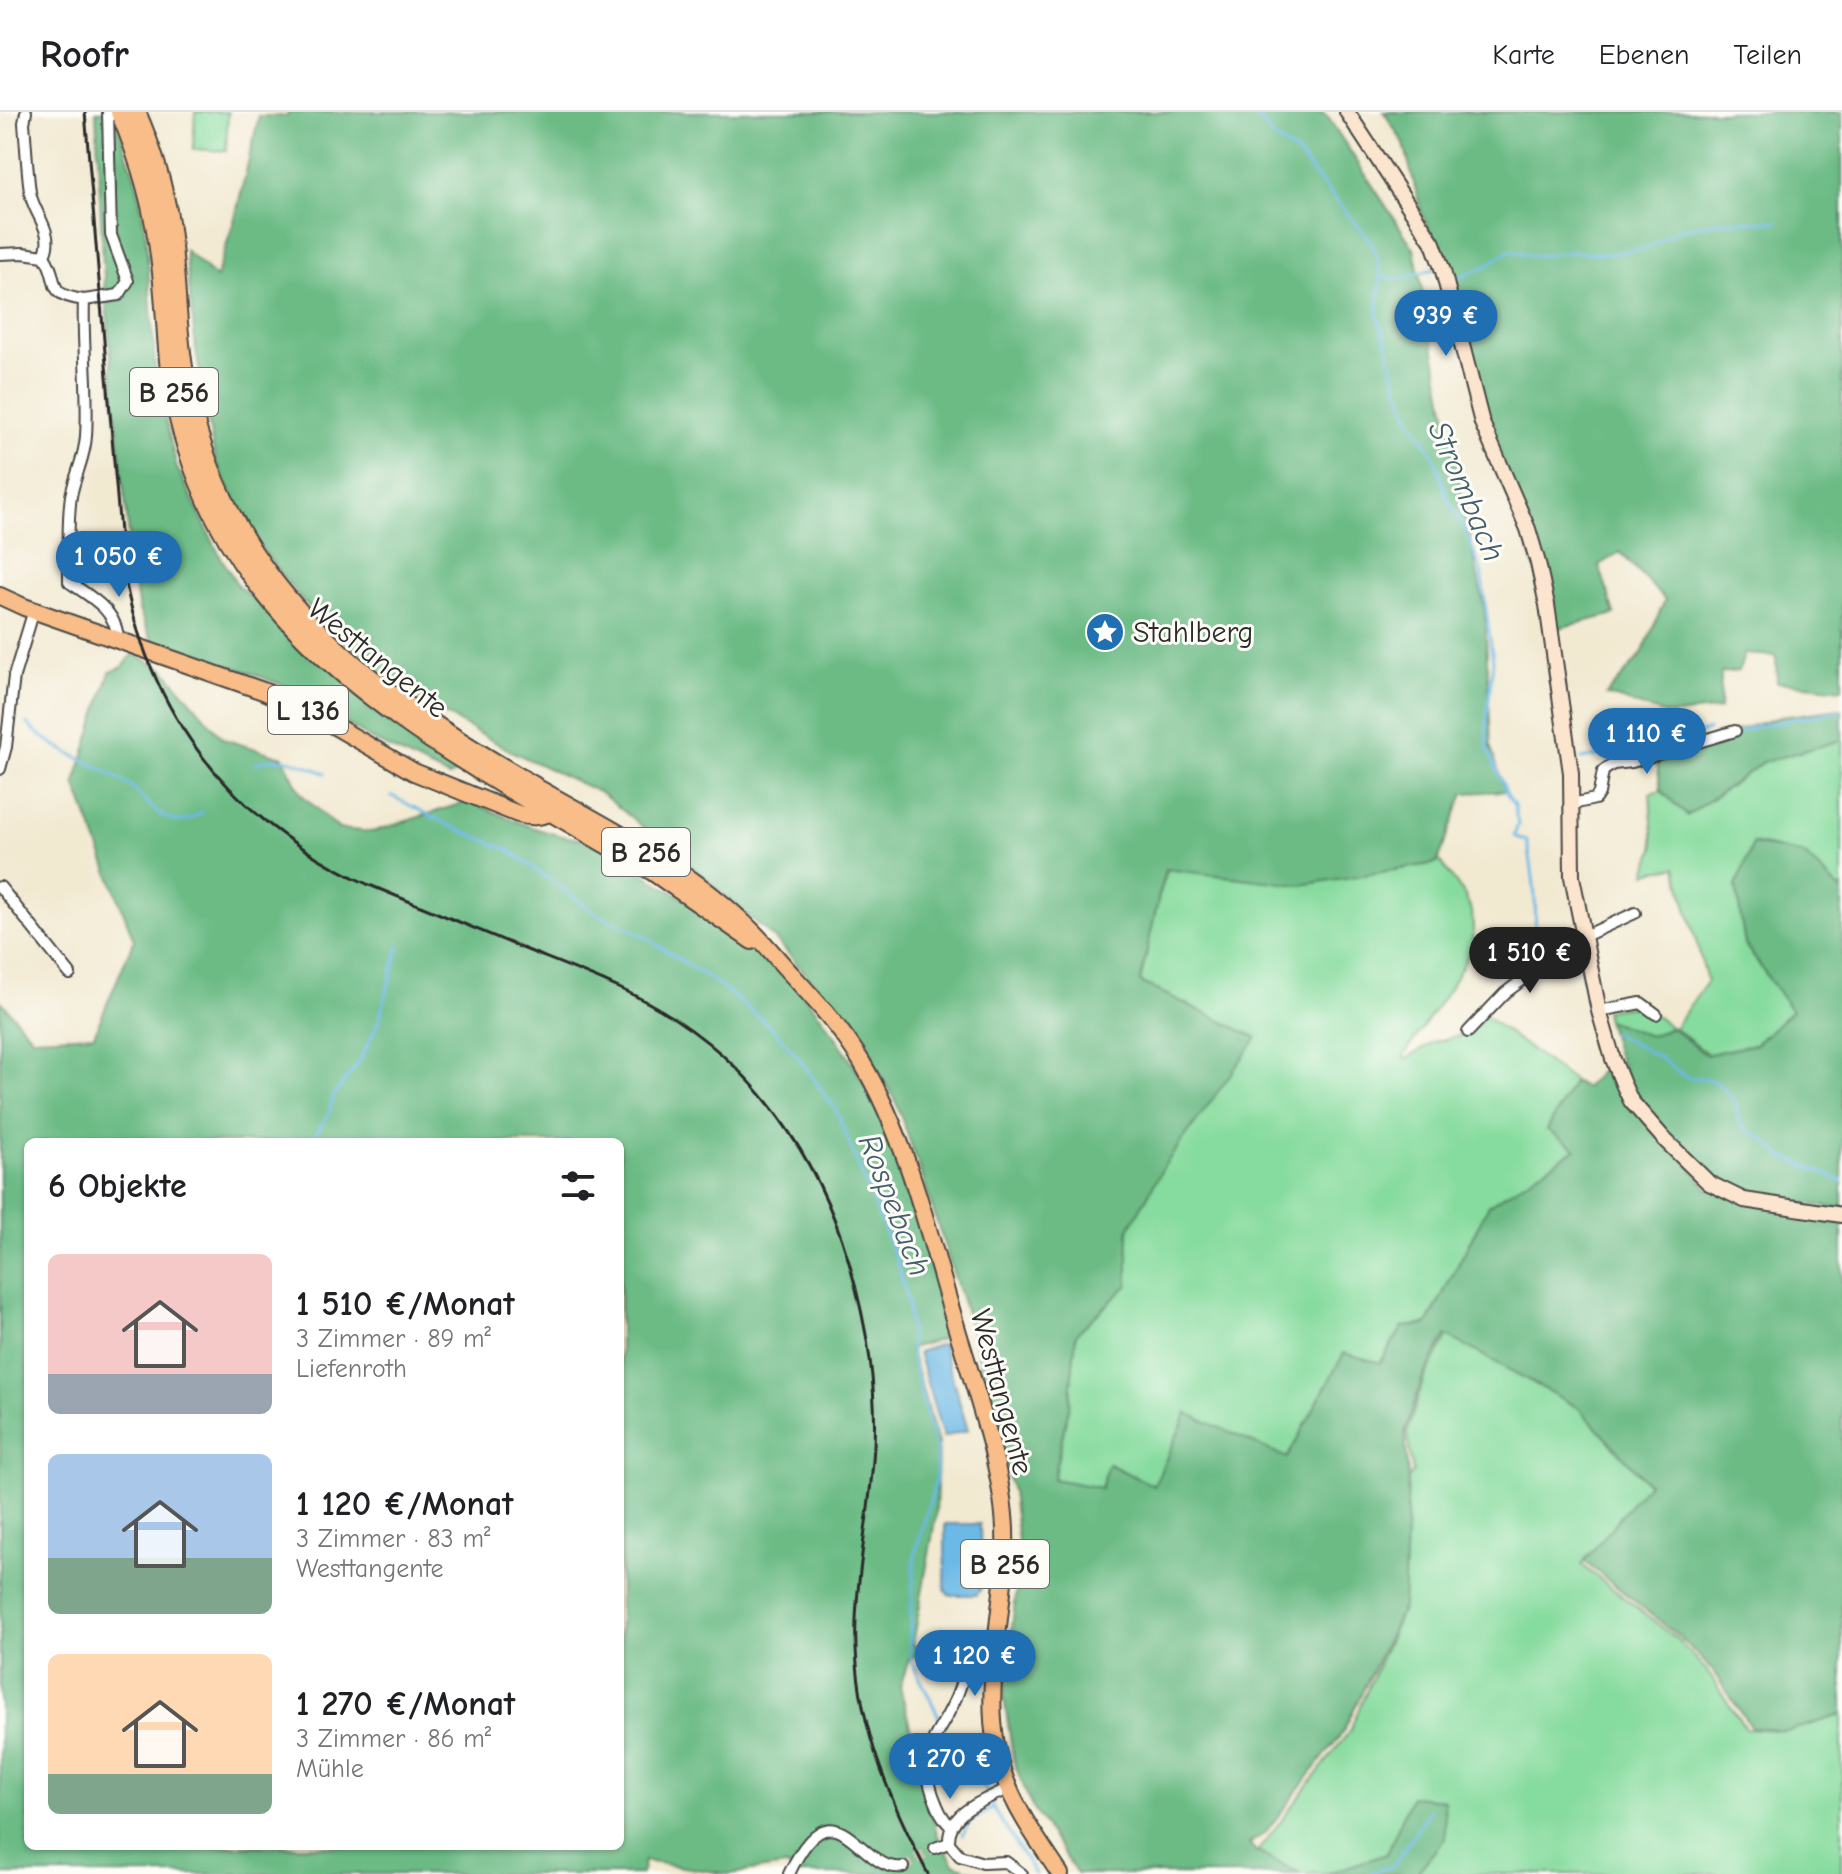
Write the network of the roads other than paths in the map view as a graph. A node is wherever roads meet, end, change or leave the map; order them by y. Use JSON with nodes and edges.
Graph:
{"nodes":[{"id":1,"x":26,"y":112,"type":"edge"},
{"id":2,"x":108,"y":112,"type":"edge"},
{"id":3,"x":120,"y":112,"type":"edge"},
{"id":4,"x":136,"y":112,"type":"edge"},
{"id":5,"x":1347,"y":112,"type":"edge"},
{"id":6,"x":138,"y":134,"type":"junction"},
{"id":7,"x":0,"y":254,"type":"edge"},
{"id":8,"x":44,"y":256,"type":"junction"},
{"id":9,"x":84,"y":300,"type":"junction"},
{"id":10,"x":0,"y":596,"type":"edge"},
{"id":11,"x":34,"y":610,"type":"junction"},
{"id":12,"x":118,"y":641,"type":"junction"},
{"id":13,"x":1735,"y":731,"type":"dead end"},
{"id":14,"x":0,"y":769,"type":"edge"},
{"id":15,"x":526,"y":800,"type":"junction"},
{"id":16,"x":1572,"y":804,"type":"junction"},
{"id":17,"x":578,"y":811,"type":"junction"},
{"id":18,"x":551,"y":813,"type":"junction"},
{"id":19,"x":0,"y":887,"type":"edge"},
{"id":20,"x":1635,"y":913,"type":"dead end"},
{"id":21,"x":1584,"y":939,"type":"junction"},
{"id":22,"x":773,"y":954,"type":"junction"},
{"id":23,"x":70,"y":974,"type":"dead end"},
{"id":24,"x":1599,"y":1011,"type":"junction"},
{"id":25,"x":1656,"y":1014,"type":"dead end"},
{"id":26,"x":1468,"y":1032,"type":"dead end"},
{"id":27,"x":1842,"y":1215,"type":"edge"},
{"id":28,"x":966,"y":1659,"type":"dead end"},
{"id":29,"x":1002,"y":1791,"type":"junction"},
{"id":30,"x":951,"y":1827,"type":"junction"},
{"id":31,"x":949,"y":1843,"type":"junction"},
{"id":32,"x":935,"y":1848,"type":"tunnel mouth"},
{"id":33,"x":903,"y":1867,"type":"dead end"},
{"id":34,"x":789,"y":1874,"type":"edge"},
{"id":35,"x":1022,"y":1874,"type":"edge"},
{"id":36,"x":1060,"y":1874,"type":"edge"}],
"edges":[{"from":1,"to":8,"type":"street"},
{"from":2,"to":9,"type":"street"},
{"from":3,"to":6,"type":"highway","name":"Westtangente","number":"B 256"},
{"from":4,"to":6,"type":"highway","name":"Westtangente","number":"B 256"},
{"from":5,"to":16,"type":"main road"},
{"from":6,"to":15,"type":"highway","name":"Westtangente","number":"B 256"},
{"from":7,"to":8,"type":"street"},
{"from":8,"to":9,"type":"street"},
{"from":9,"to":12,"type":"street"},
{"from":10,"to":11,"type":"main road","number":"L 136"},
{"from":11,"to":12,"type":"main road","number":"L 136"},
{"from":11,"to":14,"type":"street"},
{"from":12,"to":15,"type":"main road","number":"L 136"},
{"from":13,"to":16,"type":"street"},
{"from":15,"to":17,"type":"main road","name":"Westtangente","number":"B 256"},
{"from":15,"to":18,"type":"main road","name":"Westtangente","number":"B 256"},
{"from":16,"to":21,"type":"main road"},
{"from":17,"to":18,"type":"main road","number":"B 256"},
{"from":17,"to":22,"type":"main road","name":"Westtangente","number":"B 256"},
{"from":18,"to":22,"type":"main road","name":"Westtangente","number":"B 256"},
{"from":19,"to":23,"type":"street"},
{"from":20,"to":21,"type":"street"},
{"from":21,"to":24,"type":"main road"},
{"from":21,"to":26,"type":"street"},
{"from":22,"to":29,"type":"main road","name":"Westtangente","number":"B 256"},
{"from":24,"to":25,"type":"street"},
{"from":24,"to":27,"type":"main road"},
{"from":28,"to":30,"type":"street"},
{"from":29,"to":30,"type":"street"},
{"from":29,"to":36,"type":"main road","name":"Westtangente","number":"B 256"},
{"from":30,"to":31,"type":"street"},
{"from":31,"to":32,"type":"street"},
{"from":31,"to":35,"type":"street"},
{"from":33,"to":34,"type":"street"}]}
